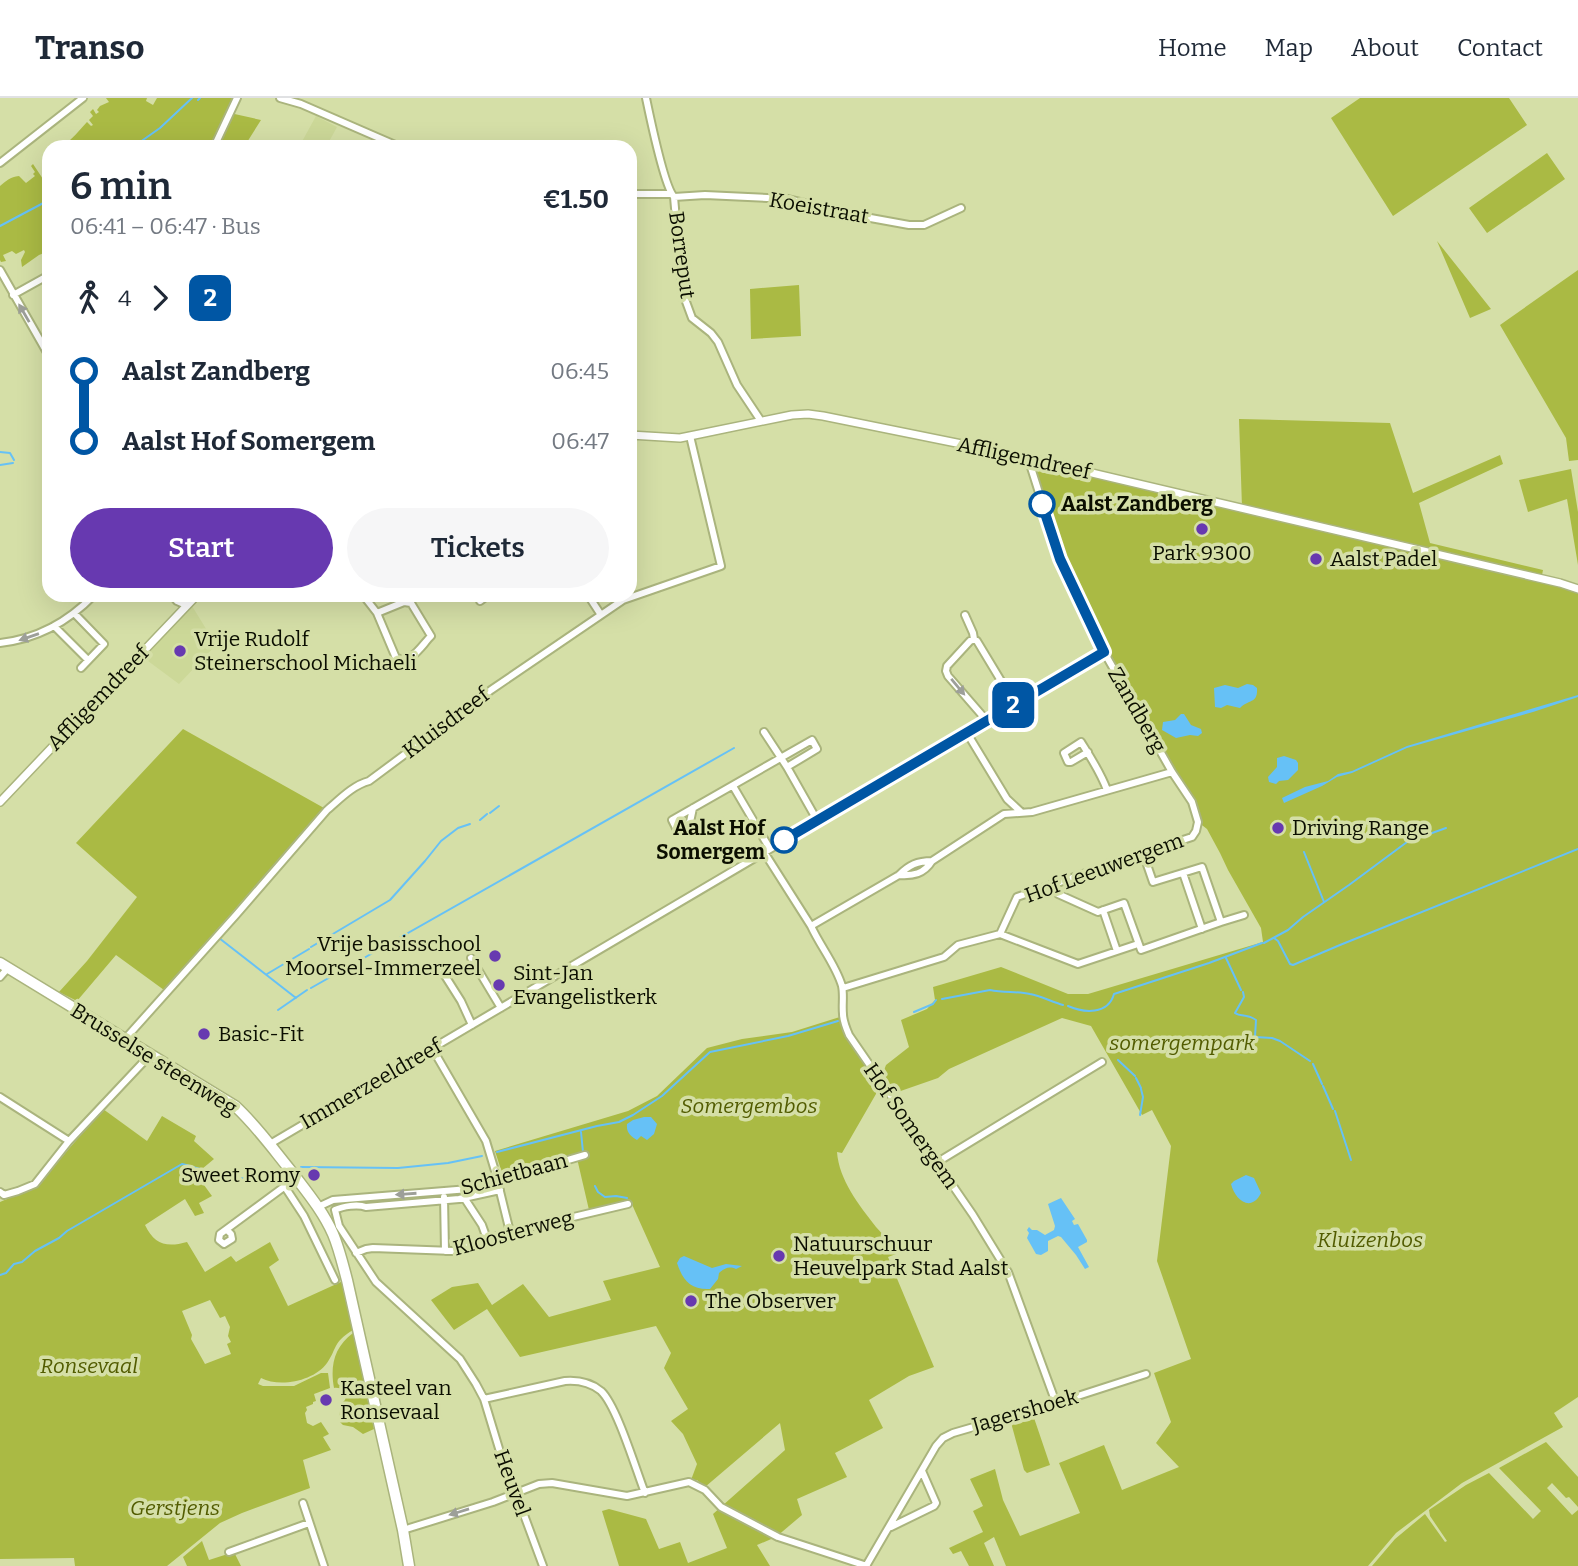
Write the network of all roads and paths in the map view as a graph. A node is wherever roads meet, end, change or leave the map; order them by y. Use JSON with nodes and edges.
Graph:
{"nodes":[{"id":1,"x":83,"y":98,"type":"edge"},
{"id":2,"x":237,"y":98,"type":"edge"},
{"id":3,"x":280,"y":98,"type":"edge"},
{"id":4,"x":646,"y":98,"type":"edge"},
{"id":5,"x":217,"y":140,"type":"edge"},
{"id":6,"x":384,"y":140,"type":"edge"},
{"id":7,"x":0,"y":163,"type":"edge"},
{"id":8,"x":637,"y":194,"type":"edge"},
{"id":9,"x":672,"y":196,"type":"junction"},
{"id":10,"x":961,"y":208,"type":"dead end"},
{"id":11,"x":0,"y":270,"type":"edge"},
{"id":12,"x":42,"y":279,"type":"edge"},
{"id":13,"x":13,"y":295,"type":"junction"},
{"id":14,"x":42,"y":344,"type":"edge"},
{"id":15,"x":761,"y":421,"type":"junction"},
{"id":16,"x":637,"y":436,"type":"edge"},
{"id":17,"x":690,"y":436,"type":"junction"},
{"id":18,"x":1028,"y":458,"type":"junction"},
{"id":19,"x":1578,"y":589,"type":"edge"},
{"id":20,"x":637,"y":595,"type":"edge"},
{"id":21,"x":87,"y":602,"type":"edge"},
{"id":22,"x":179,"y":602,"type":"edge"},
{"id":23,"x":184,"y":602,"type":"edge"},
{"id":24,"x":189,"y":602,"type":"edge"},
{"id":25,"x":368,"y":602,"type":"edge"},
{"id":26,"x":593,"y":602,"type":"edge"},
{"id":27,"x":620,"y":602,"type":"edge"},
{"id":28,"x":186,"y":605,"type":"junction"},
{"id":29,"x":377,"y":613,"type":"junction"},
{"id":30,"x":74,"y":614,"type":"junction"},
{"id":31,"x":601,"y":615,"type":"junction"},
{"id":32,"x":965,"y":615,"type":"dead end"},
{"id":33,"x":54,"y":626,"type":"junction"},
{"id":34,"x":974,"y":639,"type":"junction"},
{"id":35,"x":0,"y":643,"type":"edge"},
{"id":36,"x":1104,"y":652,"type":"junction"},
{"id":37,"x":88,"y":660,"type":"junction"},
{"id":38,"x":80,"y":668,"type":"dead end"},
{"id":39,"x":1015,"y":704,"type":"junction"},
{"id":40,"x":987,"y":721,"type":"junction"},
{"id":41,"x":764,"y":732,"type":"dead end"},
{"id":42,"x":967,"y":733,"type":"junction"},
{"id":43,"x":1087,"y":752,"type":"dead end"},
{"id":44,"x":780,"y":757,"type":"junction"},
{"id":45,"x":787,"y":767,"type":"junction"},
{"id":46,"x":1172,"y":772,"type":"junction"},
{"id":47,"x":733,"y":786,"type":"junction"},
{"id":48,"x":1107,"y":790,"type":"junction"},
{"id":49,"x":1007,"y":799,"type":"junction"},
{"id":50,"x":0,"y":802,"type":"edge"},
{"id":51,"x":1192,"y":802,"type":"joint"},
{"id":52,"x":693,"y":808,"type":"dead end"},
{"id":53,"x":1021,"y":812,"type":"junction"},
{"id":54,"x":1004,"y":814,"type":"junction"},
{"id":55,"x":817,"y":820,"type":"junction"},
{"id":56,"x":767,"y":850,"type":"junction"},
{"id":57,"x":1143,"y":853,"type":"junction"},
{"id":58,"x":1183,"y":873,"type":"junction"},
{"id":59,"x":1051,"y":885,"type":"junction"},
{"id":60,"x":1103,"y":910,"type":"junction"},
{"id":61,"x":1244,"y":915,"type":"dead end"},
{"id":62,"x":1221,"y":922,"type":"junction"},
{"id":63,"x":811,"y":926,"type":"junction"},
{"id":64,"x":1202,"y":929,"type":"junction"},
{"id":65,"x":1000,"y":934,"type":"junction"},
{"id":66,"x":1138,"y":944,"type":"junction"},
{"id":67,"x":1117,"y":951,"type":"junction"},
{"id":68,"x":471,"y":958,"type":"dead end"},
{"id":69,"x":4,"y":966,"type":"edge"},
{"id":70,"x":442,"y":971,"type":"dead end"},
{"id":71,"x":0,"y":976,"type":"edge"},
{"id":72,"x":843,"y":988,"type":"junction"},
{"id":73,"x":501,"y":1008,"type":"junction"},
{"id":74,"x":472,"y":1025,"type":"junction"},
{"id":75,"x":125,"y":1039,"type":"junction"},
{"id":76,"x":432,"y":1048,"type":"junction"},
{"id":77,"x":150,"y":1055,"type":"junction"},
{"id":78,"x":1102,"y":1062,"type":"dead end"},
{"id":79,"x":0,"y":1097,"type":"edge"},
{"id":80,"x":69,"y":1141,"type":"junction"},
{"id":81,"x":270,"y":1144,"type":"junction"},
{"id":82,"x":583,"y":1156,"type":"dead end"},
{"id":83,"x":936,"y":1163,"type":"junction"},
{"id":84,"x":296,"y":1178,"type":"junction"},
{"id":85,"x":498,"y":1180,"type":"junction"},
{"id":86,"x":285,"y":1187,"type":"junction"},
{"id":87,"x":500,"y":1190,"type":"junction"},
{"id":88,"x":0,"y":1192,"type":"edge"},
{"id":89,"x":443,"y":1192,"type":"junction"},
{"id":90,"x":465,"y":1199,"type":"junction"},
{"id":91,"x":444,"y":1201,"type":"junction"},
{"id":92,"x":362,"y":1202,"type":"junction"},
{"id":93,"x":628,"y":1204,"type":"dead end"},
{"id":94,"x":322,"y":1205,"type":"junction"},
{"id":95,"x":335,"y":1210,"type":"junction"},
{"id":96,"x":227,"y":1230,"type":"dead end"},
{"id":97,"x":510,"y":1231,"type":"junction"},
{"id":98,"x":487,"y":1239,"type":"junction"},
{"id":99,"x":342,"y":1242,"type":"junction"},
{"id":100,"x":445,"y":1251,"type":"junction"},
{"id":101,"x":356,"y":1253,"type":"junction"},
{"id":102,"x":335,"y":1280,"type":"dead end"},
{"id":103,"x":1146,"y":1374,"type":"dead end"},
{"id":104,"x":484,"y":1399,"type":"junction"},
{"id":105,"x":1056,"y":1403,"type":"junction"},
{"id":106,"x":922,"y":1471,"type":"junction"},
{"id":107,"x":645,"y":1493,"type":"junction"},
{"id":108,"x":515,"y":1494,"type":"junction"},
{"id":109,"x":303,"y":1503,"type":"dead end"},
{"id":110,"x":309,"y":1523,"type":"junction"},
{"id":111,"x":890,"y":1528,"type":"junction"},
{"id":112,"x":403,"y":1530,"type":"junction"},
{"id":113,"x":229,"y":1552,"type":"dead end"},
{"id":114,"x":324,"y":1566,"type":"edge"},
{"id":115,"x":409,"y":1566,"type":"edge"},
{"id":116,"x":543,"y":1566,"type":"edge"},
{"id":117,"x":866,"y":1566,"type":"edge"}],
"edges":[{"from":1,"to":7,"type":"street"},
{"from":2,"to":5,"type":"street"},
{"from":3,"to":6,"type":"street"},
{"from":4,"to":9,"type":"street","name":"Borreput"},
{"from":8,"to":9,"type":"street","name":"Koeistraat"},
{"from":9,"to":10,"type":"street","name":"Koeistraat"},
{"from":9,"to":15,"type":"street","name":"Borreput"},
{"from":11,"to":13,"type":"street"},
{"from":12,"to":13,"type":"street"},
{"from":14,"to":13,"type":"street","one_way":true},
{"from":15,"to":17,"type":"street","name":"Affligemdreef"},
{"from":15,"to":18,"type":"street","name":"Affligemdreef"},
{"from":16,"to":17,"type":"street","name":"Affligemdreef"},
{"from":17,"to":20,"type":"street","name":"Kluisdreef"},
{"from":18,"to":19,"type":"street","name":"Affligemdreef"},
{"from":18,"to":36,"type":"street","name":"Zandberg"},
{"from":21,"to":30,"type":"street"},
{"from":22,"to":28,"type":"street"},
{"from":23,"to":28,"type":"street"},
{"from":24,"to":28,"type":"street","name":"Affligemdreef"},
{"from":25,"to":29,"type":"street"},
{"from":26,"to":31,"type":"street"},
{"from":27,"to":31,"type":"street","name":"Kluisdreef"},
{"from":28,"to":50,"type":"street","name":"Affligemdreef"},
{"from":29,"to":29,"type":"street"},
{"from":30,"to":33,"type":"street"},
{"from":30,"to":37,"type":"street"},
{"from":31,"to":75,"type":"street","name":"Kluisdreef"},
{"from":32,"to":34,"type":"street"},
{"from":33,"to":35,"type":"street","one_way":true},
{"from":33,"to":37,"type":"street"},
{"from":34,"to":39,"type":"street"},
{"from":34,"to":40,"type":"street","one_way":true},
{"from":36,"to":39,"type":"street","name":"Immerzeeldreef"},
{"from":36,"to":46,"type":"street","name":"Zandberg"},
{"from":37,"to":38,"type":"street"},
{"from":39,"to":40,"type":"street","name":"Immerzeeldreef"},
{"from":40,"to":42,"type":"street","name":"Immerzeeldreef"},
{"from":41,"to":44,"type":"street"},
{"from":42,"to":49,"type":"street"},
{"from":42,"to":55,"type":"street","name":"Immerzeeldreef"},
{"from":43,"to":48,"type":"street"},
{"from":44,"to":45,"type":"street"},
{"from":44,"to":45,"type":"street"},
{"from":44,"to":47,"type":"street"},
{"from":45,"to":55,"type":"street"},
{"from":46,"to":48,"type":"street"},
{"from":46,"to":51,"type":"street","name":"Zandberg"},
{"from":47,"to":52,"type":"street"},
{"from":47,"to":56,"type":"street","name":"Hof Somergem"},
{"from":48,"to":53,"type":"street"},
{"from":49,"to":53,"type":"street"},
{"from":49,"to":54,"type":"street"},
{"from":51,"to":57,"type":"street","name":"Hof Leeuwergem"},
{"from":53,"to":54,"type":"street"},
{"from":54,"to":63,"type":"street"},
{"from":55,"to":56,"type":"street","name":"Immerzeeldreef"},
{"from":56,"to":63,"type":"street","name":"Hof Somergem"},
{"from":56,"to":73,"type":"street","name":"Immerzeeldreef"},
{"from":57,"to":58,"type":"street"},
{"from":57,"to":59,"type":"street","name":"Hof Leeuwergem"},
{"from":58,"to":62,"type":"street"},
{"from":58,"to":64,"type":"street"},
{"from":59,"to":60,"type":"street"},
{"from":59,"to":65,"type":"street","name":"Hof Leeuwergem"},
{"from":60,"to":66,"type":"street"},
{"from":60,"to":67,"type":"street"},
{"from":61,"to":62,"type":"street"},
{"from":62,"to":64,"type":"street"},
{"from":63,"to":72,"type":"street","name":"Hof Somergem"},
{"from":64,"to":66,"type":"street"},
{"from":65,"to":67,"type":"street"},
{"from":65,"to":72,"type":"street"},
{"from":66,"to":67,"type":"street"},
{"from":68,"to":73,"type":"street"},
{"from":69,"to":71,"type":"street"},
{"from":69,"to":75,"type":"main road","name":"Brusselse steenweg"},
{"from":70,"to":74,"type":"street"},
{"from":72,"to":83,"type":"street","name":"Hof Somergem"},
{"from":73,"to":74,"type":"street","name":"Immerzeeldreef"},
{"from":74,"to":76,"type":"street","name":"Immerzeeldreef"},
{"from":75,"to":77,"type":"main road","name":"Brusselse steenweg"},
{"from":76,"to":81,"type":"street","name":"Immerzeeldreef"},
{"from":76,"to":85,"type":"street"},
{"from":77,"to":80,"type":"street"},
{"from":77,"to":81,"type":"main road","name":"Brusselse steenweg"},
{"from":78,"to":83,"type":"street"},
{"from":79,"to":80,"type":"street"},
{"from":80,"to":88,"type":"street"},
{"from":81,"to":84,"type":"main road","name":"Brusselse steenweg"},
{"from":82,"to":85,"type":"street","name":"Schietbaan"},
{"from":83,"to":105,"type":"street","name":"Hof Somergem"},
{"from":84,"to":86,"type":"street"},
{"from":84,"to":94,"type":"main road","name":"Brusselse steenweg"},
{"from":85,"to":87,"type":"street"},
{"from":85,"to":89,"type":"street","name":"Schietbaan"},
{"from":86,"to":96,"type":"street"},
{"from":86,"to":102,"type":"street"},
{"from":87,"to":90,"type":"street","name":"Schietbaan"},
{"from":87,"to":97,"type":"street"},
{"from":89,"to":91,"type":"street","name":"Schietbaan"},
{"from":89,"to":92,"type":"street","name":"Schietbaan","one_way":true},
{"from":90,"to":91,"type":"street","name":"Schietbaan"},
{"from":90,"to":98,"type":"street"},
{"from":91,"to":92,"type":"street","name":"Schietbaan"},
{"from":91,"to":100,"type":"street","name":"Schietbaan"},
{"from":92,"to":94,"type":"street","name":"Schietbaan"},
{"from":92,"to":95,"type":"street","name":"Schietbaan"},
{"from":93,"to":97,"type":"street","name":"Kloosterweg"},
{"from":94,"to":95,"type":"street","name":"Brusselse steenweg"},
{"from":94,"to":99,"type":"main road","name":"Brusselse steenweg"},
{"from":95,"to":99,"type":"street","name":"Heuvel"},
{"from":97,"to":98,"type":"street","name":"Kloosterweg"},
{"from":98,"to":100,"type":"street","name":"Kloosterweg"},
{"from":99,"to":101,"type":"street","name":"Heuvel"},
{"from":99,"to":112,"type":"main road","name":"Brusselse steenweg"},
{"from":100,"to":101,"type":"street","name":"Kloosterweg"},
{"from":101,"to":104,"type":"street","name":"Heuvel"},
{"from":103,"to":105,"type":"street","name":"Jagershoek"},
{"from":104,"to":107,"type":"street"},
{"from":104,"to":108,"type":"street","name":"Heuvel"},
{"from":105,"to":106,"type":"street","name":"Jagershoek"},
{"from":106,"to":111,"type":"street","name":"Jagershoek"},
{"from":106,"to":111,"type":"street"},
{"from":107,"to":108,"type":"street"},
{"from":107,"to":117,"type":"street"},
{"from":108,"to":112,"type":"street","one_way":true},
{"from":108,"to":116,"type":"street","name":"Heuvel"},
{"from":109,"to":110,"type":"street"},
{"from":110,"to":113,"type":"street"},
{"from":110,"to":114,"type":"street"},
{"from":111,"to":117,"type":"street","name":"Jagershoek"},
{"from":112,"to":115,"type":"main road","name":"Brusselse steenweg"}]}
